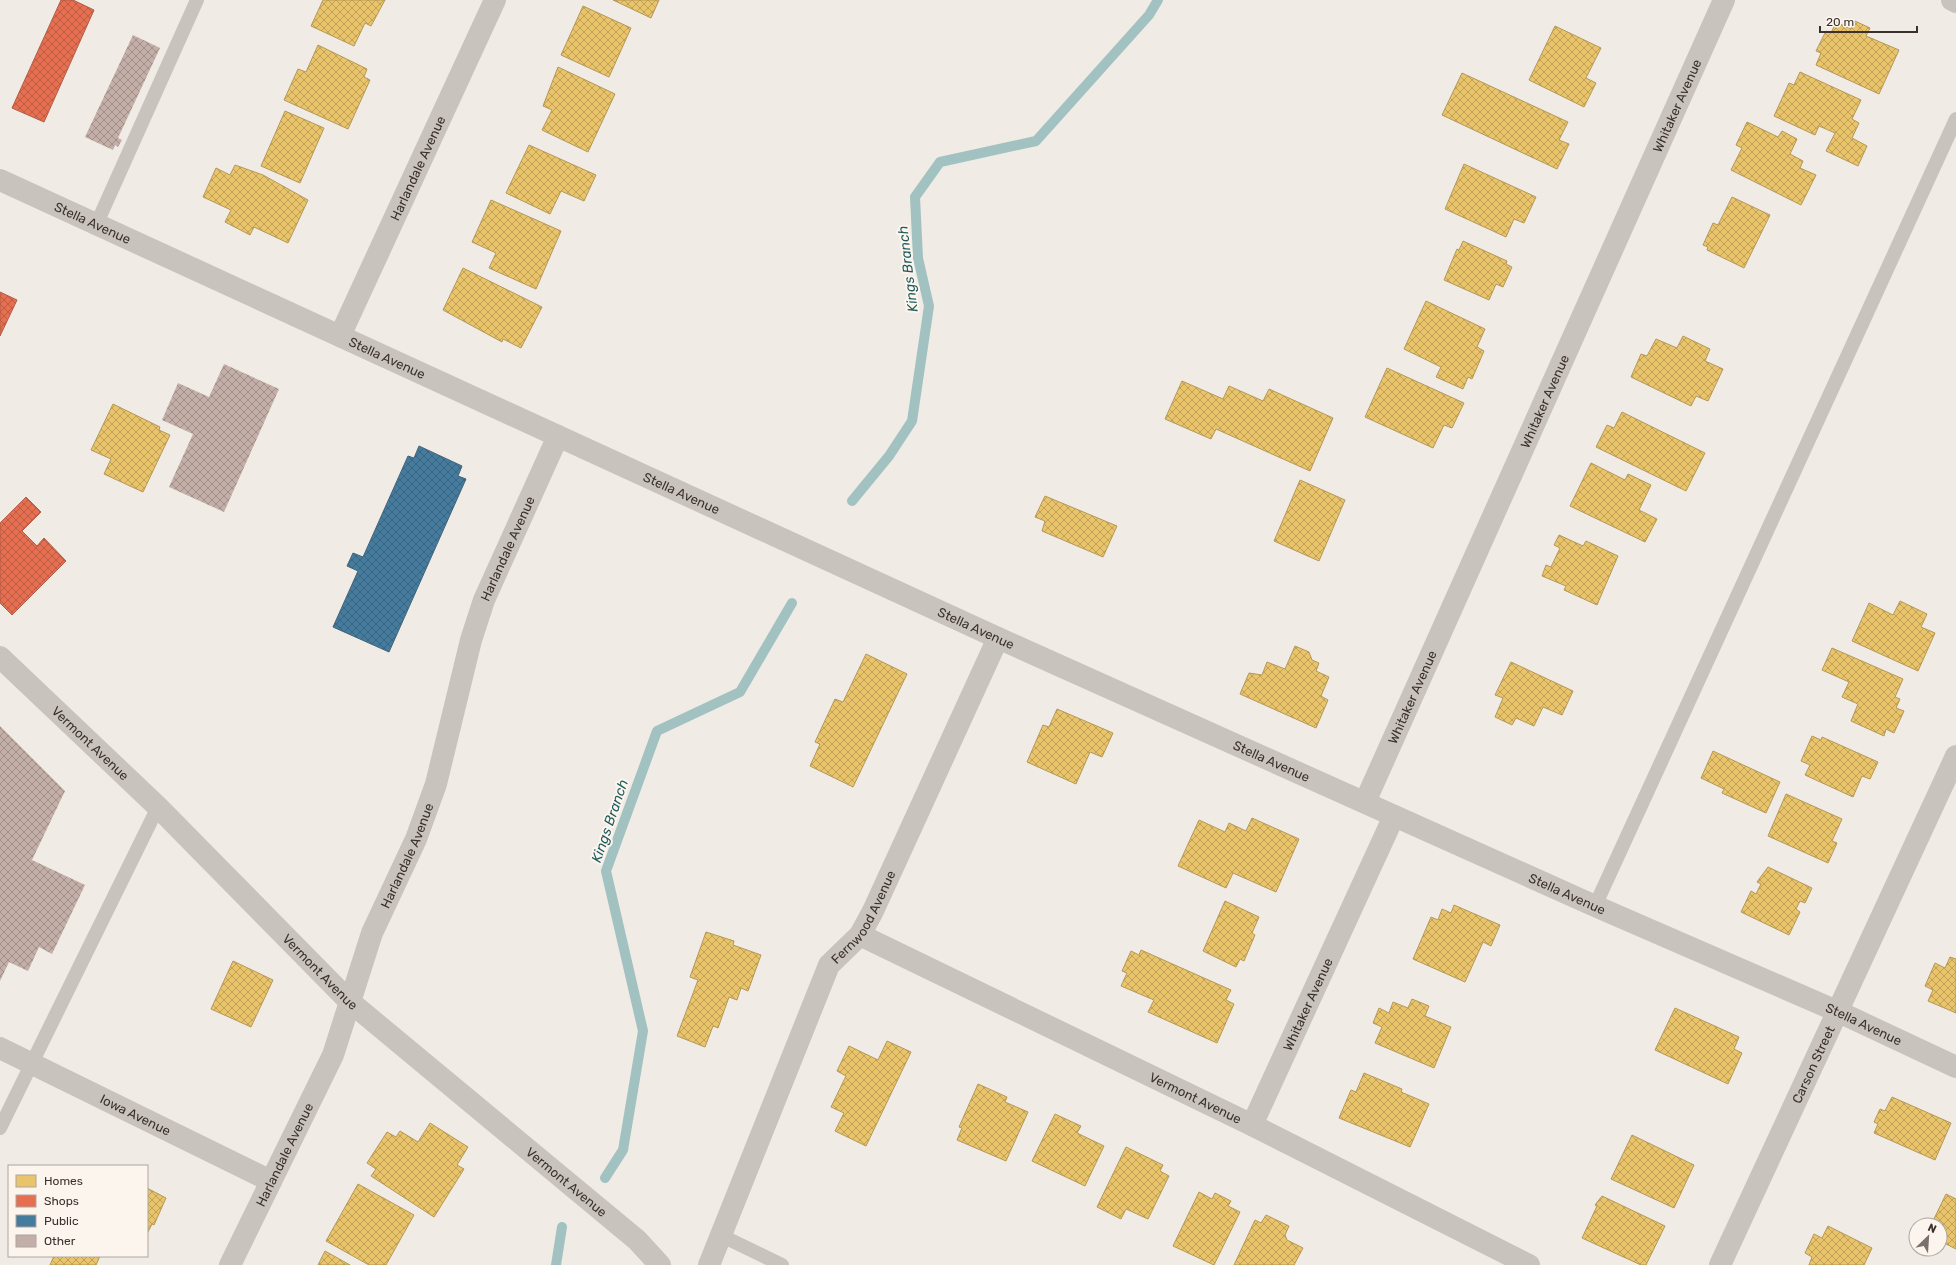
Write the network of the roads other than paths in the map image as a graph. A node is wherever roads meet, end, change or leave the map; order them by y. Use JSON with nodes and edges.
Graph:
{"nodes":[{"id":1,"x":197,"y":0,"type":"edge"},
{"id":2,"x":495,"y":0,"type":"edge"},
{"id":3,"x":1724,"y":0,"type":"edge"},
{"id":4,"x":1952,"y":0,"type":"edge"},
{"id":5,"x":1956,"y":2,"type":"edge"},
{"id":6,"x":1956,"y":119,"type":"edge"},
{"id":7,"x":0,"y":180,"type":"edge"},
{"id":8,"x":96,"y":224,"type":"junction"},
{"id":9,"x":340,"y":336,"type":"junction"},
{"id":10,"x":558,"y":436,"type":"junction"},
{"id":11,"x":998,"y":638,"type":"junction"},
{"id":12,"x":0,"y":657,"type":"edge"},
{"id":13,"x":1956,"y":756,"type":"edge"},
{"id":14,"x":1365,"y":802,"type":"junction"},
{"id":15,"x":158,"y":808,"type":"junction"},
{"id":16,"x":1394,"y":816,"type":"junction"},
{"id":17,"x":1595,"y":906,"type":"junction"},
{"id":18,"x":860,"y":935,"type":"junction"},
{"id":19,"x":349,"y":1001,"type":"junction"},
{"id":20,"x":1839,"y":1012,"type":"junction"},
{"id":21,"x":0,"y":1048,"type":"edge"},
{"id":22,"x":32,"y":1063,"type":"junction"},
{"id":23,"x":1956,"y":1067,"type":"edge"},
{"id":24,"x":1252,"y":1125,"type":"junction"},
{"id":25,"x":0,"y":1128,"type":"edge"},
{"id":26,"x":271,"y":1181,"type":"junction"},
{"id":27,"x":720,"y":1235,"type":"junction"},
{"id":28,"x":230,"y":1265,"type":"edge"},
{"id":29,"x":660,"y":1265,"type":"edge"},
{"id":30,"x":709,"y":1265,"type":"edge"},
{"id":31,"x":782,"y":1265,"type":"edge"},
{"id":32,"x":1529,"y":1265,"type":"edge"},
{"id":33,"x":1720,"y":1265,"type":"edge"}],
"edges":[{"from":1,"to":8,"type":"lane"},
{"from":2,"to":9,"type":"street","name":"Harlandale Avenue"},
{"from":3,"to":14,"type":"street","name":"Whitaker Avenue"},
{"from":4,"to":5,"type":"street"},
{"from":6,"to":17,"type":"lane"},
{"from":7,"to":8,"type":"street","name":"Stella Avenue"},
{"from":8,"to":9,"type":"street","name":"Stella Avenue"},
{"from":9,"to":10,"type":"street","name":"Stella Avenue"},
{"from":10,"to":11,"type":"street","name":"Stella Avenue"},
{"from":10,"to":19,"type":"street","name":"Harlandale Avenue"},
{"from":11,"to":14,"type":"street","name":"Stella Avenue"},
{"from":11,"to":18,"type":"street","name":"Fernwood Avenue"},
{"from":12,"to":15,"type":"street","name":"Vermont Avenue"},
{"from":13,"to":20,"type":"street","name":"Carson Street"},
{"from":14,"to":16,"type":"street","name":"Stella Avenue"},
{"from":15,"to":19,"type":"street","name":"Vermont Avenue"},
{"from":15,"to":22,"type":"lane"},
{"from":16,"to":17,"type":"street","name":"Stella Avenue"},
{"from":16,"to":24,"type":"street","name":"Whitaker Avenue"},
{"from":17,"to":20,"type":"street","name":"Stella Avenue"},
{"from":18,"to":24,"type":"street","name":"Vermont Avenue"},
{"from":18,"to":27,"type":"street","name":"Fernwood Avenue"},
{"from":19,"to":26,"type":"street","name":"Harlandale Avenue"},
{"from":19,"to":29,"type":"street","name":"Vermont Avenue"},
{"from":20,"to":23,"type":"street","name":"Stella Avenue"},
{"from":20,"to":33,"type":"street","name":"Carson Street"},
{"from":21,"to":22,"type":"street","name":"Iowa Avenue"},
{"from":22,"to":25,"type":"lane"},
{"from":22,"to":26,"type":"street","name":"Iowa Avenue"},
{"from":24,"to":32,"type":"street","name":"Vermont Avenue"},
{"from":26,"to":28,"type":"street","name":"Harlandale Avenue"},
{"from":27,"to":30,"type":"street","name":"Fernwood Avenue"},
{"from":27,"to":31,"type":"lane"}]}
